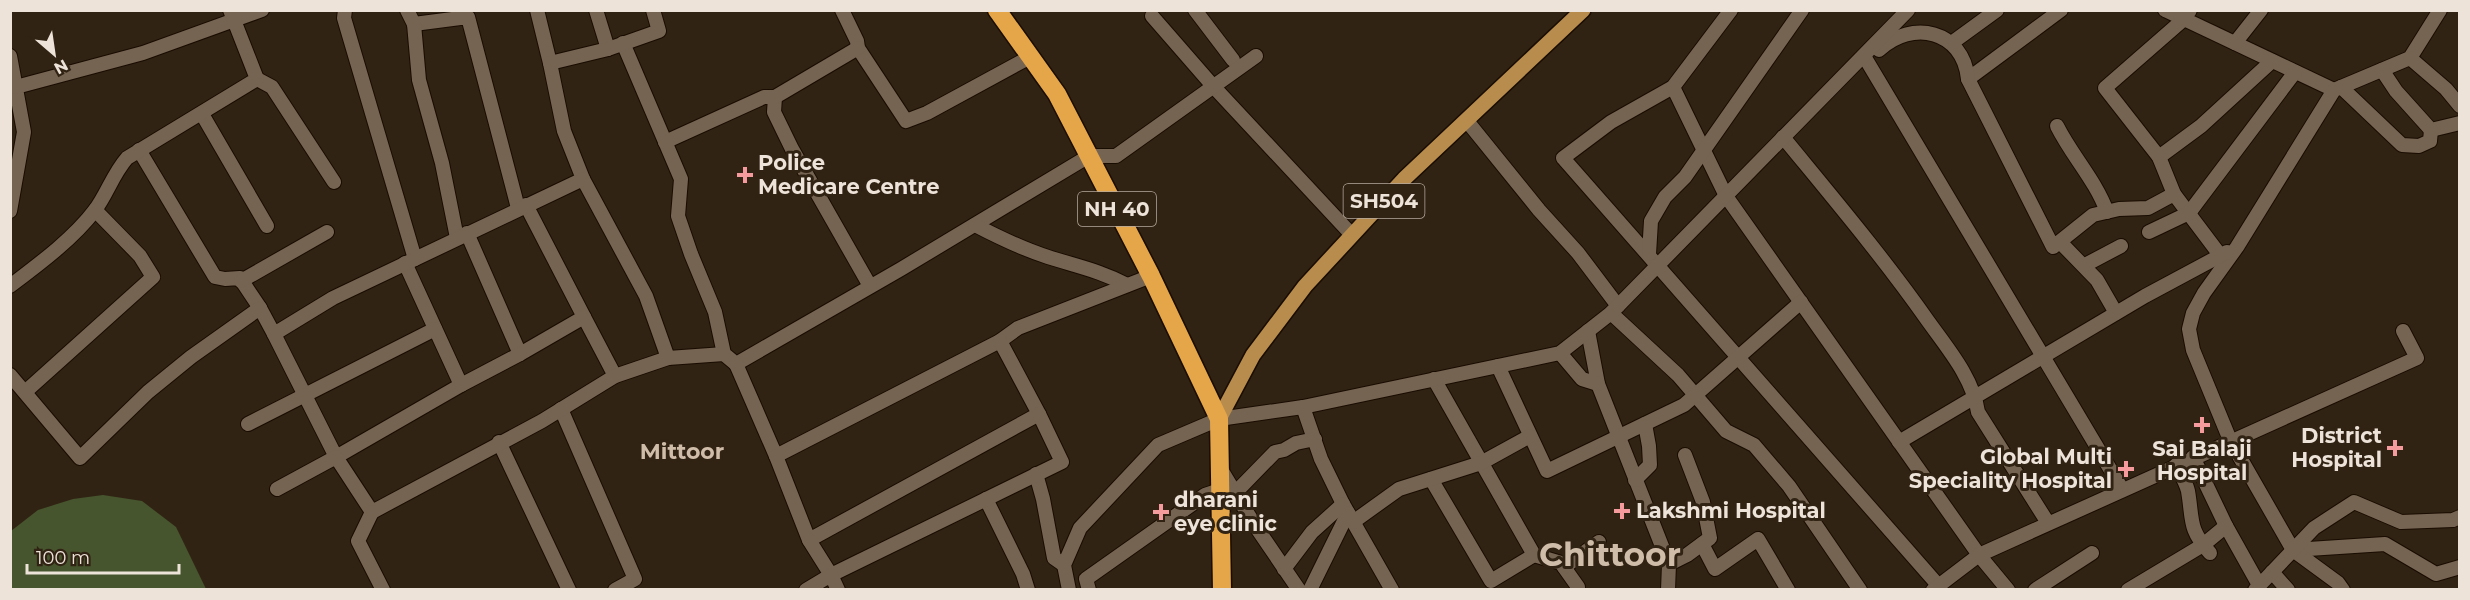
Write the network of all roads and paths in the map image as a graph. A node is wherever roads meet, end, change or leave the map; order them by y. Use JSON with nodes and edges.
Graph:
{"nodes":[{"id":1,"x":262,"y":10,"type":"edge"},
{"id":2,"x":345,"y":10,"type":"edge"},
{"id":3,"x":406,"y":10,"type":"edge"},
{"id":4,"x":537,"y":10,"type":"edge"},
{"id":5,"x":596,"y":10,"type":"edge"},
{"id":6,"x":653,"y":10,"type":"edge"},
{"id":7,"x":842,"y":10,"type":"edge"},
{"id":8,"x":997,"y":10,"type":"edge"},
{"id":9,"x":1195,"y":10,"type":"edge"},
{"id":10,"x":1583,"y":10,"type":"edge"},
{"id":11,"x":1731,"y":10,"type":"edge"},
{"id":12,"x":1802,"y":10,"type":"edge"},
{"id":13,"x":1908,"y":10,"type":"edge"},
{"id":14,"x":1997,"y":10,"type":"edge"},
{"id":15,"x":2061,"y":10,"type":"edge"},
{"id":16,"x":2165,"y":10,"type":"edge"},
{"id":17,"x":2261,"y":10,"type":"edge"},
{"id":18,"x":2440,"y":10,"type":"edge"},
{"id":19,"x":1150,"y":12,"type":"edge"},
{"id":20,"x":467,"y":14,"type":"edge"},
{"id":21,"x":2187,"y":15,"type":"edge"},
{"id":22,"x":232,"y":16,"type":"edge"},
{"id":23,"x":414,"y":24,"type":"junction"},
{"id":24,"x":1953,"y":42,"type":"junction"},
{"id":25,"x":623,"y":43,"type":"junction"},
{"id":26,"x":2235,"y":43,"type":"junction"},
{"id":27,"x":608,"y":48,"type":"junction"},
{"id":28,"x":858,"y":48,"type":"junction"},
{"id":29,"x":10,"y":56,"type":"edge"},
{"id":30,"x":1256,"y":56,"type":"dead end"},
{"id":31,"x":1030,"y":57,"type":"junction"},
{"id":32,"x":1865,"y":58,"type":"junction"},
{"id":33,"x":2410,"y":58,"type":"junction"},
{"id":34,"x":1233,"y":60,"type":"dead end"},
{"id":35,"x":2272,"y":61,"type":"junction"},
{"id":36,"x":550,"y":63,"type":"junction"},
{"id":37,"x":2382,"y":70,"type":"junction"},
{"id":38,"x":2295,"y":72,"type":"junction"},
{"id":39,"x":1968,"y":79,"type":"junction"},
{"id":40,"x":257,"y":80,"type":"junction"},
{"id":41,"x":1213,"y":86,"type":"junction"},
{"id":42,"x":16,"y":87,"type":"junction"},
{"id":43,"x":1673,"y":87,"type":"junction"},
{"id":44,"x":2338,"y":88,"type":"junction"},
{"id":45,"x":775,"y":96,"type":"junction"},
{"id":46,"x":2460,"y":106,"type":"edge"},
{"id":47,"x":202,"y":114,"type":"junction"},
{"id":48,"x":1467,"y":121,"type":"junction"},
{"id":49,"x":2460,"y":123,"type":"edge"},
{"id":50,"x":2057,"y":126,"type":"dead end"},
{"id":51,"x":2430,"y":130,"type":"junction"},
{"id":52,"x":1783,"y":137,"type":"junction"},
{"id":53,"x":665,"y":142,"type":"junction"},
{"id":54,"x":139,"y":150,"type":"junction"},
{"id":55,"x":1704,"y":150,"type":"junction"},
{"id":56,"x":1089,"y":156,"type":"junction"},
{"id":57,"x":2159,"y":157,"type":"junction"},
{"id":58,"x":584,"y":179,"type":"junction"},
{"id":59,"x":334,"y":183,"type":"dead end"},
{"id":60,"x":2174,"y":194,"type":"junction"},
{"id":61,"x":1726,"y":196,"type":"junction"},
{"id":62,"x":522,"y":207,"type":"junction"},
{"id":63,"x":95,"y":210,"type":"junction"},
{"id":64,"x":10,"y":211,"type":"edge"},
{"id":65,"x":2108,"y":212,"type":"junction"},
{"id":66,"x":2189,"y":213,"type":"junction"},
{"id":67,"x":975,"y":225,"type":"junction"},
{"id":68,"x":267,"y":226,"type":"dead end"},
{"id":69,"x":327,"y":232,"type":"dead end"},
{"id":70,"x":2149,"y":232,"type":"dead end"},
{"id":71,"x":1352,"y":235,"type":"junction"},
{"id":72,"x":462,"y":236,"type":"junction"},
{"id":73,"x":2060,"y":242,"type":"junction"},
{"id":74,"x":2121,"y":246,"type":"dead end"},
{"id":75,"x":2236,"y":247,"type":"junction"},
{"id":76,"x":1649,"y":254,"type":"junction"},
{"id":77,"x":2220,"y":255,"type":"junction"},
{"id":78,"x":410,"y":261,"type":"junction"},
{"id":79,"x":1659,"y":265,"type":"junction"},
{"id":80,"x":2085,"y":266,"type":"junction"},
{"id":81,"x":1151,"y":276,"type":"junction"},
{"id":82,"x":242,"y":281,"type":"junction"},
{"id":83,"x":1127,"y":285,"type":"junction"},
{"id":84,"x":10,"y":286,"type":"edge"},
{"id":85,"x":870,"y":286,"type":"junction"},
{"id":86,"x":1801,"y":302,"type":"junction"},
{"id":87,"x":260,"y":308,"type":"junction"},
{"id":88,"x":1614,"y":309,"type":"junction"},
{"id":89,"x":2116,"y":313,"type":"junction"},
{"id":90,"x":584,"y":317,"type":"junction"},
{"id":91,"x":435,"y":329,"type":"junction"},
{"id":92,"x":1588,"y":331,"type":"junction"},
{"id":93,"x":2403,"y":331,"type":"dead end"},
{"id":94,"x":274,"y":334,"type":"junction"},
{"id":95,"x":1000,"y":341,"type":"junction"},
{"id":96,"x":1560,"y":353,"type":"junction"},
{"id":97,"x":520,"y":354,"type":"junction"},
{"id":98,"x":724,"y":354,"type":"junction"},
{"id":99,"x":2044,"y":356,"type":"junction"},
{"id":100,"x":669,"y":358,"type":"junction"},
{"id":101,"x":1738,"y":358,"type":"junction"},
{"id":102,"x":736,"y":364,"type":"junction"},
{"id":103,"x":1498,"y":366,"type":"junction"},
{"id":104,"x":10,"y":375,"type":"edge"},
{"id":105,"x":615,"y":376,"type":"junction"},
{"id":106,"x":1434,"y":380,"type":"junction"},
{"id":107,"x":1598,"y":384,"type":"junction"},
{"id":108,"x":461,"y":385,"type":"junction"},
{"id":109,"x":25,"y":392,"type":"junction"},
{"id":110,"x":304,"y":394,"type":"junction"},
{"id":111,"x":1696,"y":395,"type":"junction"},
{"id":112,"x":1976,"y":396,"type":"junction"},
{"id":113,"x":1303,"y":406,"type":"junction"},
{"id":114,"x":561,"y":409,"type":"junction"},
{"id":115,"x":1039,"y":414,"type":"junction"},
{"id":116,"x":1219,"y":419,"type":"junction"},
{"id":117,"x":248,"y":424,"type":"dead end"},
{"id":118,"x":1645,"y":424,"type":"junction"},
{"id":119,"x":1530,"y":435,"type":"junction"},
{"id":120,"x":1618,"y":436,"type":"junction"},
{"id":121,"x":1315,"y":440,"type":"junction"},
{"id":122,"x":2230,"y":440,"type":"junction"},
{"id":123,"x":499,"y":442,"type":"junction"},
{"id":124,"x":1899,"y":442,"type":"junction"},
{"id":125,"x":1686,"y":455,"type":"dead end"},
{"id":126,"x":776,"y":456,"type":"junction"},
{"id":127,"x":2193,"y":457,"type":"junction"},
{"id":128,"x":336,"y":458,"type":"junction"},
{"id":129,"x":1481,"y":463,"type":"junction"},
{"id":130,"x":2176,"y":465,"type":"junction"},
{"id":131,"x":1036,"y":474,"type":"junction"},
{"id":132,"x":1431,"y":479,"type":"junction"},
{"id":133,"x":1635,"y":480,"type":"junction"},
{"id":134,"x":277,"y":489,"type":"dead end"},
{"id":135,"x":2122,"y":489,"type":"junction"},
{"id":136,"x":1228,"y":492,"type":"junction"},
{"id":137,"x":986,"y":499,"type":"junction"},
{"id":138,"x":372,"y":512,"type":"junction"},
{"id":139,"x":1348,"y":513,"type":"junction"},
{"id":140,"x":2460,"y":517,"type":"edge"},
{"id":141,"x":2048,"y":523,"type":"junction"},
{"id":142,"x":2226,"y":526,"type":"junction"},
{"id":143,"x":808,"y":540,"type":"junction"},
{"id":144,"x":1599,"y":542,"type":"dead end"},
{"id":145,"x":1702,"y":544,"type":"junction"},
{"id":146,"x":2206,"y":549,"type":"junction"},
{"id":147,"x":2293,"y":550,"type":"junction"},
{"id":148,"x":2092,"y":553,"type":"dead end"},
{"id":149,"x":1533,"y":555,"type":"junction"},
{"id":150,"x":1979,"y":555,"type":"junction"},
{"id":151,"x":1670,"y":564,"type":"junction"},
{"id":152,"x":1065,"y":566,"type":"junction"},
{"id":153,"x":1564,"y":567,"type":"junction"},
{"id":154,"x":1284,"y":569,"type":"junction"},
{"id":155,"x":2458,"y":570,"type":"edge"},
{"id":156,"x":2272,"y":572,"type":"junction"},
{"id":157,"x":831,"y":575,"type":"junction"},
{"id":158,"x":1088,"y":584,"type":"edge"},
{"id":159,"x":1936,"y":587,"type":"edge"},
{"id":160,"x":2257,"y":587,"type":"edge"},
{"id":161,"x":1665,"y":588,"type":"edge"},
{"id":162,"x":1577,"y":589,"type":"edge"},
{"id":163,"x":383,"y":590,"type":"edge"},
{"id":164,"x":570,"y":590,"type":"edge"},
{"id":165,"x":615,"y":590,"type":"edge"},
{"id":166,"x":806,"y":590,"type":"edge"},
{"id":167,"x":838,"y":590,"type":"edge"},
{"id":168,"x":1028,"y":590,"type":"edge"},
{"id":169,"x":1070,"y":590,"type":"edge"},
{"id":170,"x":1222,"y":590,"type":"edge"},
{"id":171,"x":1299,"y":590,"type":"edge"},
{"id":172,"x":1310,"y":590,"type":"edge"},
{"id":173,"x":1392,"y":590,"type":"edge"},
{"id":174,"x":1788,"y":590,"type":"edge"},
{"id":175,"x":1860,"y":590,"type":"edge"},
{"id":176,"x":2008,"y":590,"type":"edge"},
{"id":177,"x":2034,"y":590,"type":"edge"},
{"id":178,"x":2128,"y":590,"type":"edge"},
{"id":179,"x":2288,"y":590,"type":"edge"},
{"id":180,"x":2343,"y":590,"type":"edge"}],
"edges":[{"from":1,"to":22,"type":"street"},
{"from":2,"to":78,"type":"street"},
{"from":3,"to":23,"type":"street"},
{"from":4,"to":36,"type":"street"},
{"from":5,"to":27,"type":"street"},
{"from":6,"to":25,"type":"street"},
{"from":7,"to":28,"type":"street"},
{"from":8,"to":31,"type":"highway","number":"NH 40"},
{"from":9,"to":34,"type":"street"},
{"from":10,"to":48,"type":"main road","number":"SH504"},
{"from":11,"to":43,"type":"street"},
{"from":12,"to":55,"type":"street"},
{"from":13,"to":32,"type":"street"},
{"from":14,"to":24,"type":"street"},
{"from":15,"to":39,"type":"street"},
{"from":16,"to":21,"type":"street"},
{"from":17,"to":26,"type":"street"},
{"from":18,"to":33,"type":"street"},
{"from":19,"to":41,"type":"street"},
{"from":20,"to":23,"type":"street"},
{"from":20,"to":62,"type":"street"},
{"from":21,"to":26,"type":"street"},
{"from":21,"to":57,"type":"street"},
{"from":22,"to":40,"type":"street"},
{"from":22,"to":42,"type":"street"},
{"from":23,"to":72,"type":"street"},
{"from":24,"to":32,"type":"street"},
{"from":24,"to":39,"type":"street"},
{"from":25,"to":27,"type":"street"},
{"from":25,"to":53,"type":"street"},
{"from":26,"to":35,"type":"street"},
{"from":27,"to":36,"type":"street"},
{"from":28,"to":31,"type":"street"},
{"from":28,"to":45,"type":"street"},
{"from":29,"to":42,"type":"street"},
{"from":30,"to":41,"type":"street"},
{"from":31,"to":56,"type":"highway","number":"NH 40"},
{"from":32,"to":52,"type":"street"},
{"from":32,"to":99,"type":"street"},
{"from":33,"to":37,"type":"street"},
{"from":33,"to":46,"type":"street"},
{"from":35,"to":38,"type":"street"},
{"from":35,"to":57,"type":"street"},
{"from":36,"to":58,"type":"street"},
{"from":37,"to":44,"type":"street"},
{"from":37,"to":51,"type":"street"},
{"from":38,"to":44,"type":"street"},
{"from":38,"to":66,"type":"street"},
{"from":39,"to":73,"type":"street"},
{"from":40,"to":47,"type":"street"},
{"from":40,"to":59,"type":"street"},
{"from":41,"to":56,"type":"street"},
{"from":41,"to":71,"type":"street"},
{"from":42,"to":64,"type":"street"},
{"from":43,"to":55,"type":"street"},
{"from":43,"to":76,"type":"street"},
{"from":44,"to":51,"type":"street"},
{"from":44,"to":75,"type":"street"},
{"from":45,"to":53,"type":"street"},
{"from":45,"to":85,"type":"street"},
{"from":47,"to":54,"type":"street"},
{"from":47,"to":68,"type":"street"},
{"from":48,"to":71,"type":"main road","number":"SH504"},
{"from":48,"to":88,"type":"street"},
{"from":49,"to":51,"type":"street"},
{"from":50,"to":65,"type":"street"},
{"from":52,"to":61,"type":"street"},
{"from":52,"to":112,"type":"street"},
{"from":53,"to":98,"type":"street"},
{"from":54,"to":63,"type":"street"},
{"from":54,"to":82,"type":"street"},
{"from":55,"to":61,"type":"street"},
{"from":55,"to":76,"type":"street"},
{"from":56,"to":67,"type":"street"},
{"from":56,"to":81,"type":"highway","number":"NH 40"},
{"from":57,"to":60,"type":"street"},
{"from":58,"to":62,"type":"street"},
{"from":58,"to":100,"type":"street"},
{"from":60,"to":65,"type":"street"},
{"from":60,"to":66,"type":"street"},
{"from":61,"to":79,"type":"street"},
{"from":61,"to":86,"type":"street"},
{"from":62,"to":72,"type":"street"},
{"from":62,"to":90,"type":"street"},
{"from":63,"to":84,"type":"street"},
{"from":63,"to":109,"type":"street"},
{"from":65,"to":73,"type":"street"},
{"from":66,"to":70,"type":"street"},
{"from":66,"to":77,"type":"street"},
{"from":67,"to":83,"type":"street"},
{"from":67,"to":85,"type":"street"},
{"from":69,"to":82,"type":"street"},
{"from":71,"to":116,"type":"main road","number":"SH504"},
{"from":72,"to":78,"type":"street"},
{"from":72,"to":97,"type":"street"},
{"from":73,"to":80,"type":"street"},
{"from":74,"to":80,"type":"street"},
{"from":75,"to":77,"type":"street"},
{"from":75,"to":122,"type":"street"},
{"from":76,"to":79,"type":"street"},
{"from":77,"to":89,"type":"street"},
{"from":78,"to":91,"type":"street"},
{"from":78,"to":94,"type":"street"},
{"from":79,"to":88,"type":"street"},
{"from":79,"to":101,"type":"street"},
{"from":80,"to":89,"type":"street"},
{"from":81,"to":83,"type":"street"},
{"from":81,"to":116,"type":"highway","number":"NH 40"},
{"from":82,"to":87,"type":"street"},
{"from":83,"to":95,"type":"street"},
{"from":85,"to":102,"type":"street"},
{"from":86,"to":101,"type":"street"},
{"from":86,"to":124,"type":"street"},
{"from":87,"to":94,"type":"street"},
{"from":87,"to":109,"type":"street"},
{"from":88,"to":92,"type":"street"},
{"from":88,"to":111,"type":"street"},
{"from":89,"to":99,"type":"street"},
{"from":90,"to":97,"type":"street"},
{"from":90,"to":105,"type":"street"},
{"from":91,"to":108,"type":"street"},
{"from":91,"to":110,"type":"street"},
{"from":92,"to":96,"type":"street"},
{"from":92,"to":107,"type":"street"},
{"from":93,"to":122,"type":"street"},
{"from":94,"to":110,"type":"street"},
{"from":95,"to":115,"type":"street"},
{"from":95,"to":126,"type":"street"},
{"from":96,"to":103,"type":"street"},
{"from":96,"to":107,"type":"street"},
{"from":97,"to":108,"type":"street"},
{"from":98,"to":100,"type":"street"},
{"from":98,"to":102,"type":"street"},
{"from":99,"to":112,"type":"street"},
{"from":99,"to":135,"type":"street"},
{"from":100,"to":105,"type":"street"},
{"from":101,"to":111,"type":"street"},
{"from":101,"to":159,"type":"street"},
{"from":102,"to":126,"type":"street"},
{"from":103,"to":106,"type":"street"},
{"from":103,"to":119,"type":"street"},
{"from":104,"to":109,"type":"street"},
{"from":105,"to":114,"type":"street"},
{"from":106,"to":113,"type":"street"},
{"from":106,"to":129,"type":"street"},
{"from":107,"to":120,"type":"street"},
{"from":108,"to":128,"type":"street"},
{"from":110,"to":117,"type":"street"},
{"from":110,"to":128,"type":"street"},
{"from":111,"to":118,"type":"street"},
{"from":111,"to":175,"type":"street"},
{"from":112,"to":124,"type":"street"},
{"from":112,"to":141,"type":"street"},
{"from":113,"to":116,"type":"street"},
{"from":113,"to":121,"type":"street"},
{"from":114,"to":123,"type":"street"},
{"from":114,"to":165,"type":"street"},
{"from":115,"to":131,"type":"street"},
{"from":115,"to":143,"type":"street"},
{"from":116,"to":136,"type":"highway"},
{"from":116,"to":152,"type":"street"},
{"from":118,"to":120,"type":"street"},
{"from":118,"to":133,"type":"street"},
{"from":119,"to":120,"type":"street"},
{"from":119,"to":129,"type":"street"},
{"from":120,"to":133,"type":"street"},
{"from":121,"to":136,"type":"street"},
{"from":121,"to":139,"type":"street"},
{"from":122,"to":127,"type":"street"},
{"from":122,"to":147,"type":"street"},
{"from":123,"to":138,"type":"street"},
{"from":123,"to":164,"type":"street"},
{"from":124,"to":150,"type":"street"},
{"from":125,"to":145,"type":"street"},
{"from":126,"to":143,"type":"street"},
{"from":127,"to":130,"type":"street"},
{"from":127,"to":142,"type":"street"},
{"from":128,"to":134,"type":"street"},
{"from":128,"to":138,"type":"street"},
{"from":129,"to":132,"type":"street"},
{"from":129,"to":149,"type":"street"},
{"from":130,"to":135,"type":"street"},
{"from":130,"to":146,"type":"street"},
{"from":131,"to":137,"type":"street"},
{"from":131,"to":152,"type":"street"},
{"from":132,"to":139,"type":"street"},
{"from":132,"to":149,"type":"street"},
{"from":133,"to":151,"type":"street"},
{"from":135,"to":141,"type":"street"},
{"from":136,"to":154,"type":"street"},
{"from":136,"to":158,"type":"street"},
{"from":136,"to":170,"type":"highway"},
{"from":137,"to":157,"type":"street"},
{"from":137,"to":168,"type":"street"},
{"from":138,"to":163,"type":"street"},
{"from":139,"to":154,"type":"street"},
{"from":139,"to":172,"type":"street"},
{"from":139,"to":173,"type":"street"},
{"from":140,"to":147,"type":"street"},
{"from":141,"to":150,"type":"street"},
{"from":142,"to":146,"type":"street"},
{"from":142,"to":160,"type":"street"},
{"from":143,"to":157,"type":"street"},
{"from":144,"to":153,"type":"street"},
{"from":145,"to":151,"type":"street"},
{"from":145,"to":174,"type":"street"},
{"from":146,"to":178,"type":"street"},
{"from":147,"to":155,"type":"street"},
{"from":147,"to":156,"type":"street"},
{"from":147,"to":180,"type":"street"},
{"from":148,"to":177,"type":"street"},
{"from":149,"to":153,"type":"street"},
{"from":150,"to":159,"type":"street"},
{"from":150,"to":176,"type":"street"},
{"from":151,"to":161,"type":"street"},
{"from":152,"to":169,"type":"street"},
{"from":153,"to":162,"type":"street"},
{"from":154,"to":171,"type":"street"},
{"from":156,"to":160,"type":"street"},
{"from":156,"to":179,"type":"street"},
{"from":157,"to":166,"type":"street"},
{"from":157,"to":167,"type":"street"},
{"from":158,"to":169,"type":"street"}]}
